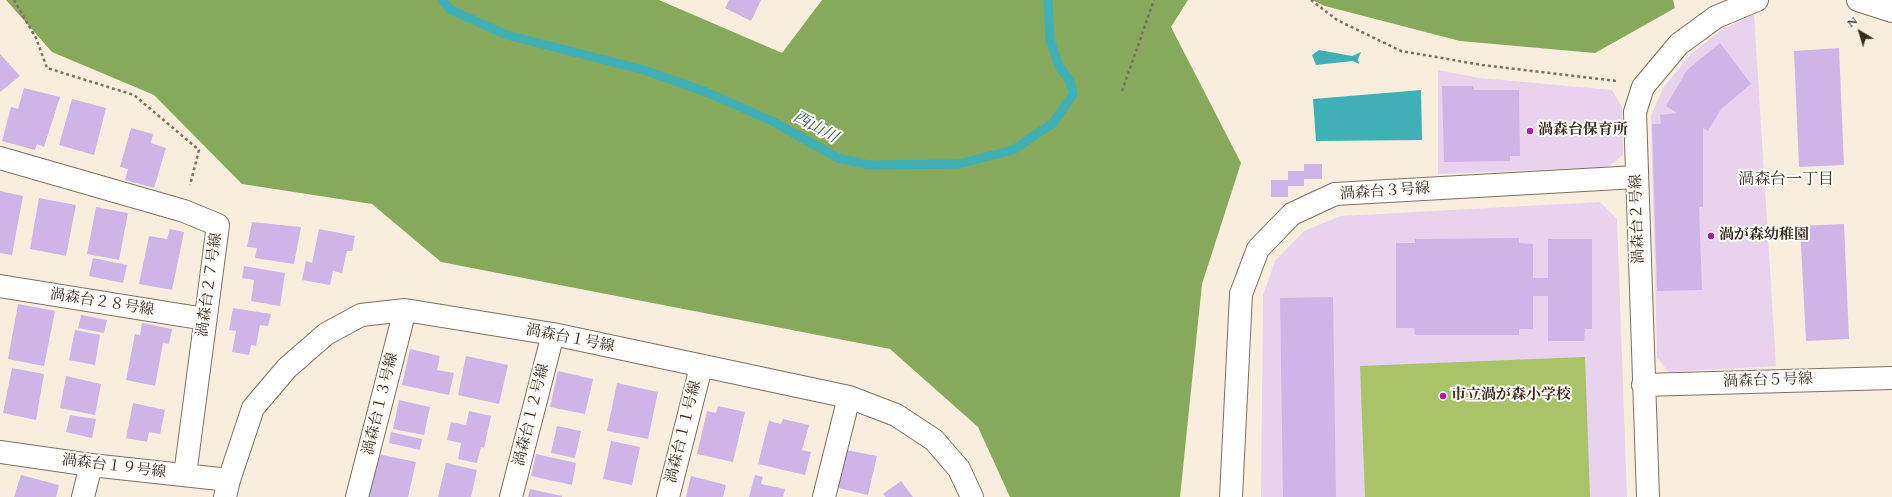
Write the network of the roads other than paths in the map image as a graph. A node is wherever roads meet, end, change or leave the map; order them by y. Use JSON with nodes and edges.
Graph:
{"nodes":[{"id":1,"x":1757,"y":0,"type":"edge"},
{"id":2,"x":1858,"y":0,"type":"edge"},
{"id":3,"x":1892,"y":11,"type":"edge"},
{"id":4,"x":0,"y":158,"type":"edge"},
{"id":5,"x":1637,"y":177,"type":"junction"},
{"id":6,"x":0,"y":286,"type":"edge"},
{"id":7,"x":405,"y":310,"type":"junction"},
{"id":8,"x":205,"y":319,"type":"junction"},
{"id":9,"x":553,"y":334,"type":"junction"},
{"id":10,"x":701,"y":367,"type":"junction"},
{"id":11,"x":1892,"y":378,"type":"edge"},
{"id":12,"x":1643,"y":385,"type":"junction"},
{"id":13,"x":849,"y":397,"type":"junction"},
{"id":14,"x":0,"y":452,"type":"edge"},
{"id":15,"x":92,"y":465,"type":"junction"},
{"id":16,"x":959,"y":469,"type":"junction"},
{"id":17,"x":184,"y":476,"type":"junction"},
{"id":18,"x":227,"y":488,"type":"edge"},
{"id":19,"x":83,"y":497,"type":"edge"},
{"id":20,"x":357,"y":497,"type":"edge"},
{"id":21,"x":511,"y":497,"type":"edge"},
{"id":22,"x":668,"y":497,"type":"edge"},
{"id":23,"x":824,"y":497,"type":"edge"},
{"id":24,"x":954,"y":497,"type":"edge"},
{"id":25,"x":972,"y":497,"type":"edge"},
{"id":26,"x":1231,"y":497,"type":"edge"},
{"id":27,"x":1648,"y":497,"type":"edge"}],
"edges":[{"from":1,"to":5,"type":"street","name":"渦森台２号線"},
{"from":2,"to":3,"type":"street"},
{"from":4,"to":8,"type":"street","name":"渦森台２７号線"},
{"from":5,"to":12,"type":"street","name":"渦森台２号線"},
{"from":5,"to":26,"type":"street","name":"渦森台３号線"},
{"from":6,"to":8,"type":"street","name":"渦森台２８号線"},
{"from":7,"to":9,"type":"street","name":"渦森台１号線"},
{"from":7,"to":18,"type":"street","name":"渦森台１号線"},
{"from":7,"to":20,"type":"street","name":"渦森台１３号線"},
{"from":8,"to":17,"type":"street","name":"渦森台２７号線"},
{"from":9,"to":10,"type":"street","name":"渦森台１号線"},
{"from":9,"to":21,"type":"street","name":"渦森台１２号線"},
{"from":10,"to":13,"type":"street","name":"渦森台１号線"},
{"from":10,"to":22,"type":"street","name":"渦森台１１号線"},
{"from":11,"to":12,"type":"street","name":"渦森台５号線"},
{"from":12,"to":27,"type":"street","name":"渦森台２号線"},
{"from":13,"to":16,"type":"street","name":"渦森台１号線"},
{"from":13,"to":23,"type":"street"},
{"from":14,"to":15,"type":"street","name":"渦森台１９号線"},
{"from":15,"to":17,"type":"street","name":"渦森台１９号線"},
{"from":15,"to":19,"type":"street"},
{"from":16,"to":24,"type":"street"},
{"from":16,"to":25,"type":"street","name":"渦森台１号線"},
{"from":17,"to":18,"type":"street","name":"渦森台１９号線"}]}
